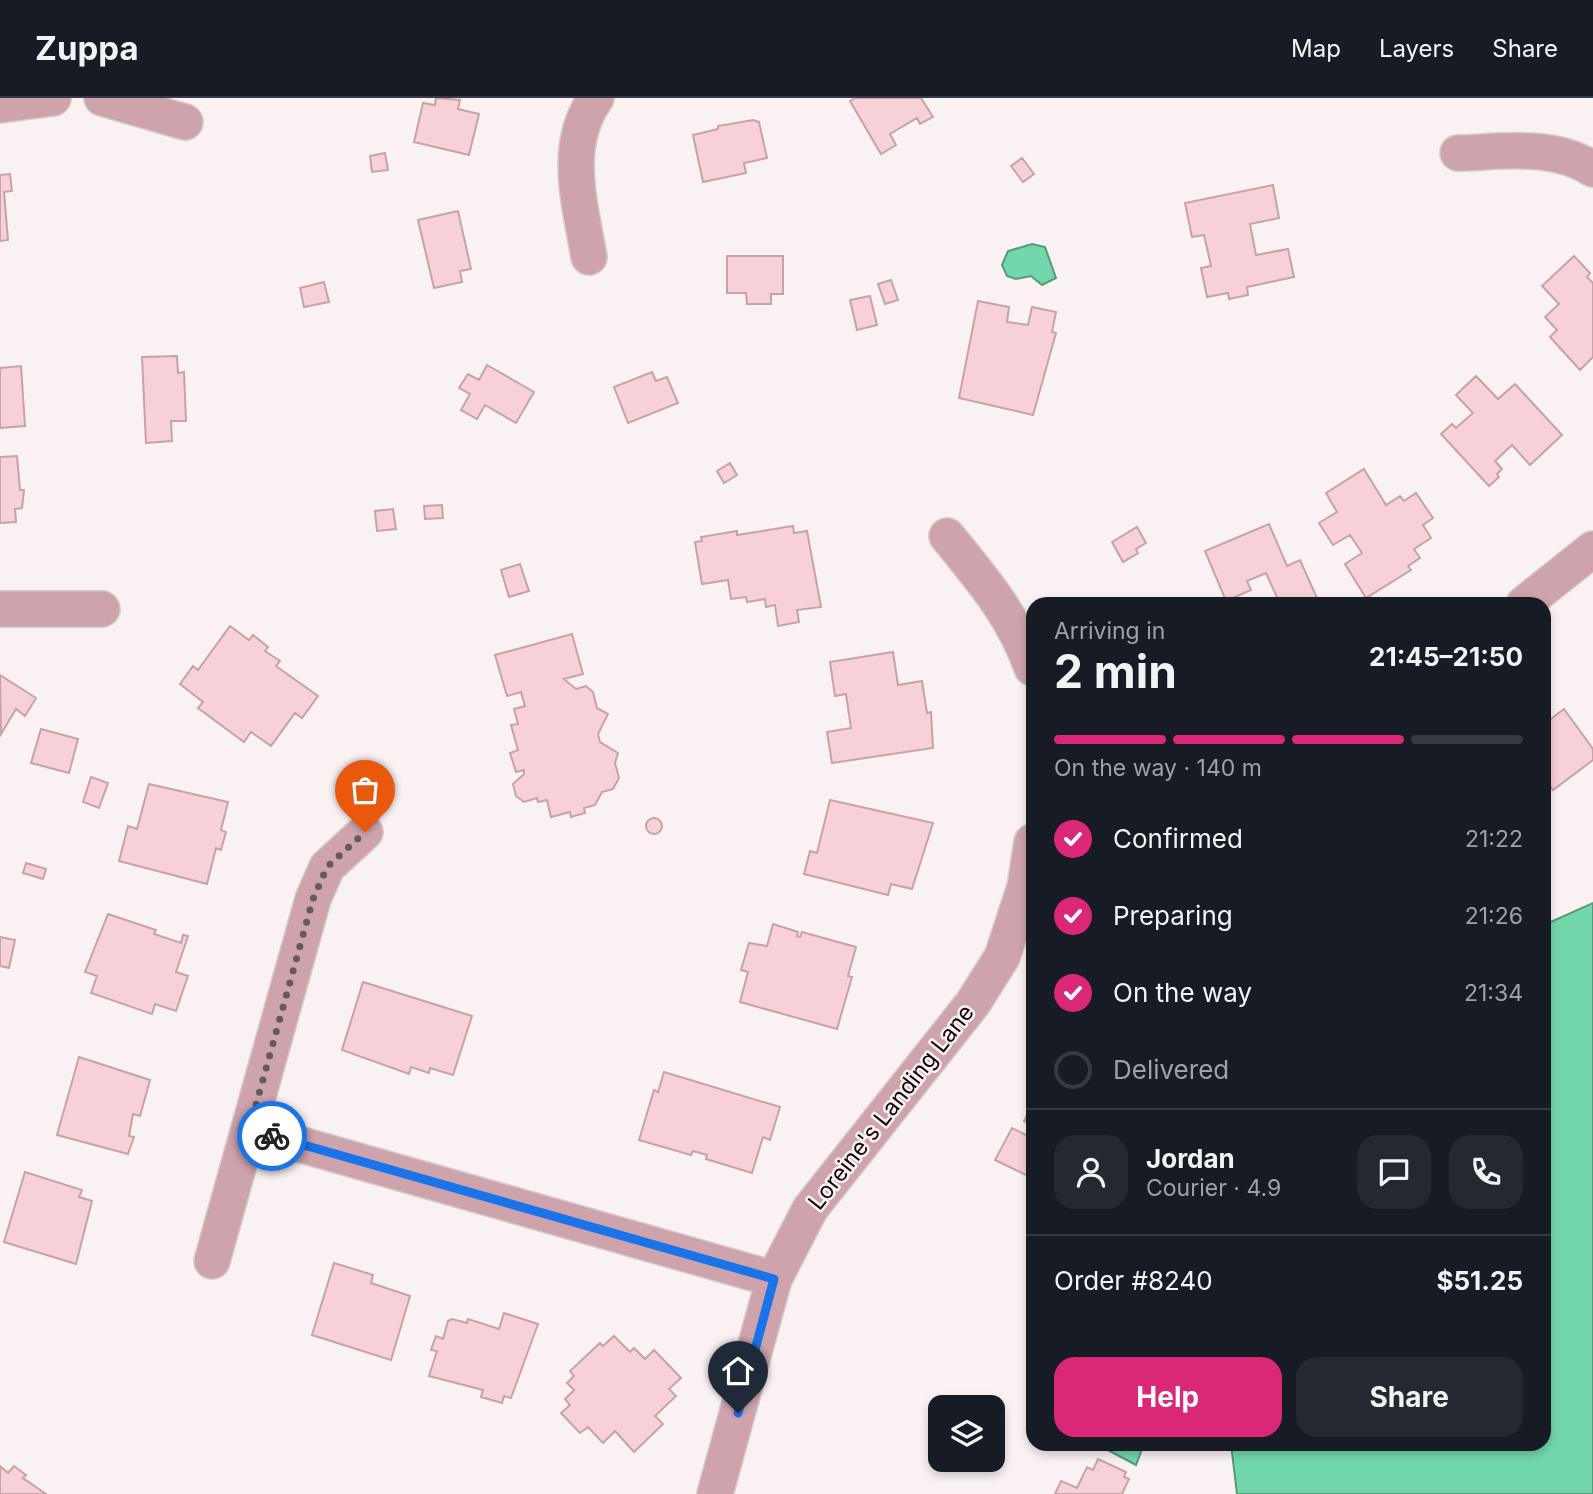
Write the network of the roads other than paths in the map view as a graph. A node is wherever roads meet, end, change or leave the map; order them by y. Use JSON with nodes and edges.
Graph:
{"nodes":[{"id":1,"x":53,"y":98,"type":"edge"},
{"id":2,"x":102,"y":98,"type":"edge"},
{"id":3,"x":596,"y":98,"type":"edge"},
{"id":4,"x":0,"y":104,"type":"edge"},
{"id":5,"x":185,"y":122,"type":"dead end"},
{"id":6,"x":1458,"y":153,"type":"dead end"},
{"id":7,"x":1593,"y":169,"type":"edge"},
{"id":8,"x":589,"y":257,"type":"dead end"},
{"id":9,"x":947,"y":536,"type":"dead end"},
{"id":10,"x":1593,"y":549,"type":"edge"},
{"id":11,"x":1533,"y":597,"type":"edge"},
{"id":12,"x":0,"y":609,"type":"edge"},
{"id":13,"x":102,"y":609,"type":"dead end"},
{"id":14,"x":1026,"y":651,"type":"edge"},
{"id":15,"x":365,"y":832,"type":"dead end"},
{"id":16,"x":1026,"y":881,"type":"edge"},
{"id":17,"x":249,"y":1130,"type":"junction"},
{"id":18,"x":212,"y":1261,"type":"dead end"},
{"id":19,"x":774,"y":1279,"type":"junction"},
{"id":20,"x":715,"y":1494,"type":"edge"}],
"edges":[{"from":1,"to":4,"type":"street"},
{"from":2,"to":5,"type":"street"},
{"from":3,"to":8,"type":"street"},
{"from":6,"to":7,"type":"street"},
{"from":9,"to":14,"type":"street"},
{"from":10,"to":11,"type":"street"},
{"from":12,"to":13,"type":"street"},
{"from":15,"to":17,"type":"street"},
{"from":16,"to":19,"type":"street","name":"Loreine's Landing Lane"},
{"from":17,"to":18,"type":"street"},
{"from":17,"to":19,"type":"street"},
{"from":19,"to":20,"type":"street","name":"Loreine's Landing Lane"}]}
